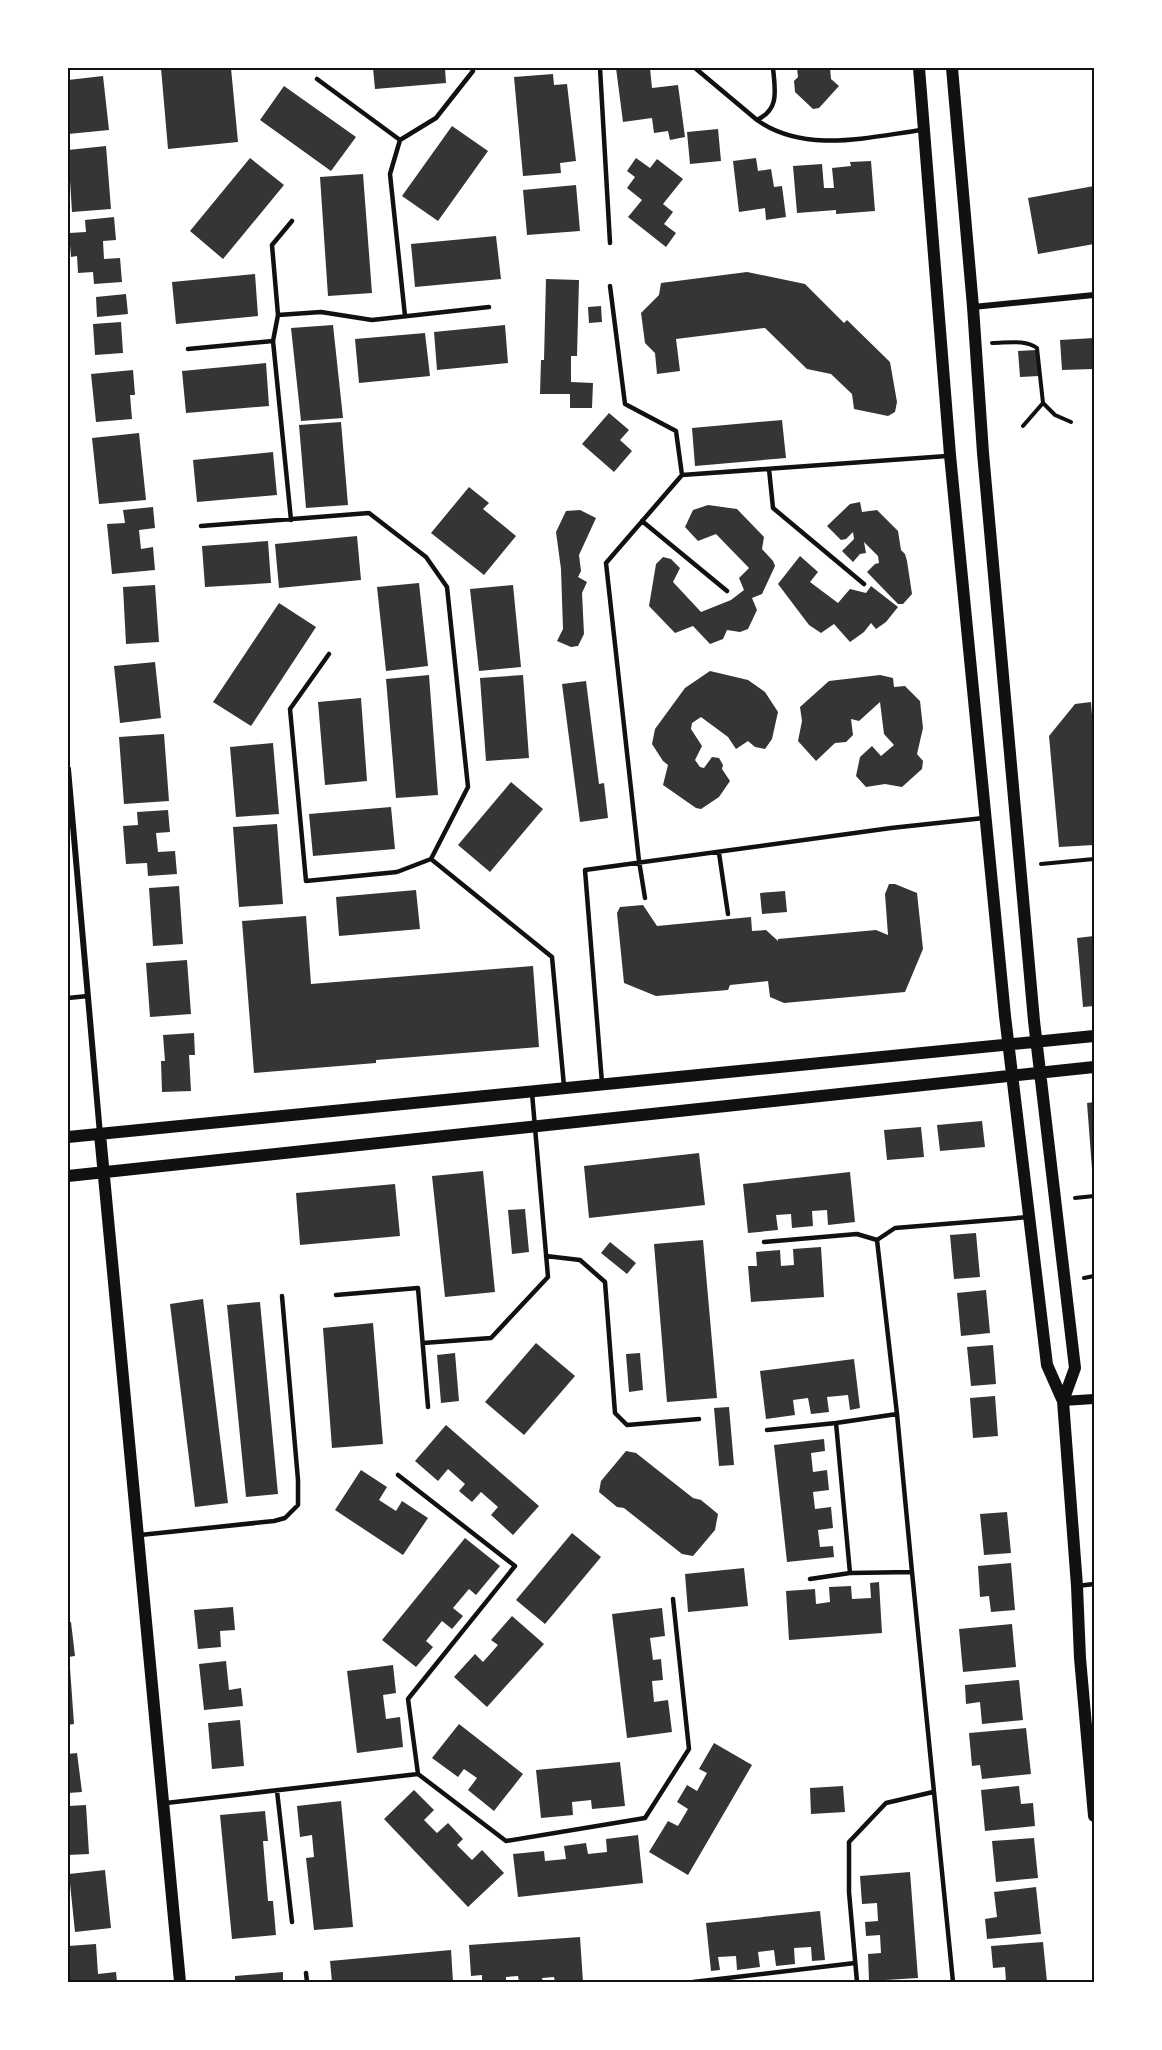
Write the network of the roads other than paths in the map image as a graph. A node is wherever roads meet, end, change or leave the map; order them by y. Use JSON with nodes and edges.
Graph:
{"nodes":[{"id":1,"x":472,"y":68,"type":"edge"},
{"id":2,"x":600,"y":68,"type":"edge"},
{"id":3,"x":695,"y":68,"type":"edge"},
{"id":4,"x":773,"y":68,"type":"edge"},
{"id":5,"x":919,"y":68,"type":"edge"},
{"id":6,"x":952,"y":68,"type":"edge"},
{"id":7,"x":317,"y":79,"type":"dead end"},
{"id":8,"x":757,"y":120,"type":"junction"},
{"id":9,"x":925,"y":129,"type":"junction"},
{"id":10,"x":400,"y":140,"type":"junction"},
{"id":11,"x":292,"y":221,"type":"dead end"},
{"id":12,"x":610,"y":243,"type":"dead end"},
{"id":13,"x":610,"y":286,"type":"dead end"},
{"id":14,"x":1095,"y":295,"type":"edge"},
{"id":15,"x":489,"y":307,"type":"dead end"},
{"id":16,"x":973,"y":307,"type":"junction"},
{"id":17,"x":278,"y":315,"type":"junction"},
{"id":18,"x":405,"y":316,"type":"junction"},
{"id":19,"x":273,"y":340,"type":"junction"},
{"id":20,"x":188,"y":349,"type":"dead end"},
{"id":21,"x":950,"y":455,"type":"junction"},
{"id":22,"x":769,"y":469,"type":"junction"},
{"id":23,"x":682,"y":475,"type":"junction"},
{"id":24,"x":291,"y":520,"type":"junction"},
{"id":25,"x":642,"y":521,"type":"junction"},
{"id":26,"x":201,"y":526,"type":"dead end"},
{"id":27,"x":864,"y":584,"type":"dead end"},
{"id":28,"x":727,"y":591,"type":"dead end"},
{"id":29,"x":329,"y":654,"type":"dead end"},
{"id":30,"x":68,"y":768,"type":"edge"},
{"id":31,"x":987,"y":818,"type":"junction"},
{"id":32,"x":719,"y":853,"type":"junction"},
{"id":33,"x":431,"y":859,"type":"junction"},
{"id":34,"x":639,"y":861,"type":"junction"},
{"id":35,"x":645,"y":898,"type":"dead end"},
{"id":36,"x":728,"y":914,"type":"dead end"},
{"id":37,"x":88,"y":996,"type":"junction"},
{"id":38,"x":68,"y":998,"type":"edge"},
{"id":39,"x":1095,"y":1036,"type":"edge"},
{"id":40,"x":1036,"y":1041,"type":"junction"},
{"id":41,"x":1008,"y":1043,"type":"junction"},
{"id":42,"x":1095,"y":1067,"type":"edge"},
{"id":43,"x":1039,"y":1073,"type":"junction"},
{"id":44,"x":1012,"y":1076,"type":"junction"},
{"id":45,"x":602,"y":1085,"type":"junction"},
{"id":46,"x":565,"y":1088,"type":"junction"},
{"id":47,"x":532,"y":1092,"type":"junction"},
{"id":48,"x":535,"y":1126,"type":"junction"},
{"id":49,"x":100,"y":1134,"type":"junction"},
{"id":50,"x":68,"y":1137,"type":"edge"},
{"id":51,"x":103,"y":1172,"type":"junction"},
{"id":52,"x":68,"y":1176,"type":"edge"},
{"id":53,"x":1029,"y":1217,"type":"junction"},
{"id":54,"x":877,"y":1240,"type":"junction"},
{"id":55,"x":764,"y":1242,"type":"dead end"},
{"id":56,"x":546,"y":1256,"type":"junction"},
{"id":57,"x":336,"y":1295,"type":"dead end"},
{"id":58,"x":282,"y":1296,"type":"dead end"},
{"id":59,"x":423,"y":1343,"type":"junction"},
{"id":60,"x":1095,"y":1399,"type":"edge"},
{"id":61,"x":1063,"y":1401,"type":"junction"},
{"id":62,"x":428,"y":1407,"type":"dead end"},
{"id":63,"x":897,"y":1414,"type":"junction"},
{"id":64,"x":699,"y":1419,"type":"dead end"},
{"id":65,"x":836,"y":1423,"type":"junction"},
{"id":66,"x":766,"y":1430,"type":"dead end"},
{"id":67,"x":398,"y":1474,"type":"dead end"},
{"id":68,"x":138,"y":1535,"type":"junction"},
{"id":69,"x":912,"y":1572,"type":"junction"},
{"id":70,"x":850,"y":1573,"type":"junction"},
{"id":71,"x":810,"y":1579,"type":"dead end"},
{"id":72,"x":1095,"y":1584,"type":"edge"},
{"id":73,"x":1077,"y":1586,"type":"junction"},
{"id":74,"x":673,"y":1599,"type":"dead end"},
{"id":75,"x":418,"y":1774,"type":"junction"},
{"id":76,"x":277,"y":1791,"type":"junction"},
{"id":77,"x":933,"y":1792,"type":"junction"},
{"id":78,"x":163,"y":1803,"type":"junction"},
{"id":79,"x":1095,"y":1816,"type":"edge"},
{"id":80,"x":292,"y":1922,"type":"dead end"},
{"id":81,"x":855,"y":1963,"type":"junction"},
{"id":82,"x":306,"y":1972,"type":"dead end"},
{"id":83,"x":180,"y":1983,"type":"edge"},
{"id":84,"x":307,"y":1983,"type":"edge"},
{"id":85,"x":693,"y":1983,"type":"edge"},
{"id":86,"x":857,"y":1983,"type":"edge"},
{"id":87,"x":953,"y":1983,"type":"edge"}],
"edges":[{"from":1,"to":10,"type":"lane"},
{"from":2,"to":12,"type":"lane"},
{"from":3,"to":8,"type":"lane"},
{"from":4,"to":8,"type":"lane"},
{"from":5,"to":9,"type":"main road"},
{"from":6,"to":16,"type":"main road"},
{"from":7,"to":10,"type":"lane"},
{"from":8,"to":9,"type":"lane"},
{"from":9,"to":21,"type":"main road"},
{"from":10,"to":18,"type":"lane"},
{"from":11,"to":17,"type":"lane"},
{"from":13,"to":23,"type":"lane"},
{"from":14,"to":16,"type":"street"},
{"from":15,"to":18,"type":"lane"},
{"from":16,"to":40,"type":"main road"},
{"from":17,"to":18,"type":"lane"},
{"from":17,"to":19,"type":"lane"},
{"from":19,"to":20,"type":"lane"},
{"from":19,"to":24,"type":"lane"},
{"from":21,"to":22,"type":"lane"},
{"from":21,"to":31,"type":"main road"},
{"from":22,"to":23,"type":"lane"},
{"from":22,"to":27,"type":"lane"},
{"from":23,"to":25,"type":"lane"},
{"from":24,"to":26,"type":"lane"},
{"from":24,"to":33,"type":"lane"},
{"from":25,"to":28,"type":"lane"},
{"from":25,"to":34,"type":"lane"},
{"from":29,"to":33,"type":"lane"},
{"from":30,"to":37,"type":"street"},
{"from":31,"to":32,"type":"lane"},
{"from":31,"to":41,"type":"main road"},
{"from":32,"to":34,"type":"lane"},
{"from":32,"to":36,"type":"lane"},
{"from":33,"to":46,"type":"lane"},
{"from":34,"to":35,"type":"lane"},
{"from":34,"to":45,"type":"lane"},
{"from":37,"to":38,"type":"lane"},
{"from":37,"to":49,"type":"street"},
{"from":39,"to":40,"type":"main road"},
{"from":40,"to":41,"type":"main road"},
{"from":40,"to":43,"type":"main road"},
{"from":41,"to":44,"type":"main road"},
{"from":41,"to":45,"type":"main road"},
{"from":42,"to":43,"type":"main road"},
{"from":43,"to":44,"type":"main road"},
{"from":43,"to":61,"type":"main road"},
{"from":44,"to":48,"type":"main road"},
{"from":44,"to":53,"type":"main road"},
{"from":45,"to":46,"type":"main road"},
{"from":46,"to":47,"type":"main road"},
{"from":47,"to":48,"type":"lane"},
{"from":47,"to":49,"type":"main road"},
{"from":48,"to":51,"type":"main road"},
{"from":48,"to":56,"type":"lane"},
{"from":49,"to":50,"type":"main road"},
{"from":49,"to":51,"type":"main road"},
{"from":51,"to":52,"type":"main road"},
{"from":51,"to":68,"type":"main road"},
{"from":53,"to":54,"type":"lane"},
{"from":53,"to":61,"type":"main road"},
{"from":54,"to":55,"type":"lane"},
{"from":54,"to":63,"type":"lane"},
{"from":56,"to":59,"type":"lane"},
{"from":56,"to":64,"type":"lane"},
{"from":57,"to":59,"type":"lane"},
{"from":58,"to":68,"type":"lane"},
{"from":59,"to":62,"type":"lane"},
{"from":60,"to":61,"type":"street"},
{"from":61,"to":73,"type":"main road"},
{"from":63,"to":65,"type":"lane"},
{"from":63,"to":69,"type":"lane"},
{"from":65,"to":66,"type":"lane"},
{"from":65,"to":70,"type":"lane"},
{"from":67,"to":75,"type":"lane"},
{"from":68,"to":78,"type":"main road"},
{"from":69,"to":70,"type":"lane"},
{"from":69,"to":77,"type":"lane"},
{"from":70,"to":71,"type":"lane"},
{"from":72,"to":73,"type":"lane"},
{"from":73,"to":79,"type":"main road"},
{"from":74,"to":75,"type":"lane"},
{"from":75,"to":76,"type":"lane"},
{"from":76,"to":78,"type":"lane"},
{"from":76,"to":80,"type":"lane"},
{"from":77,"to":81,"type":"lane"},
{"from":77,"to":87,"type":"lane"},
{"from":78,"to":83,"type":"main road"},
{"from":81,"to":85,"type":"lane"},
{"from":81,"to":86,"type":"lane"},
{"from":82,"to":84,"type":"lane"}]}
